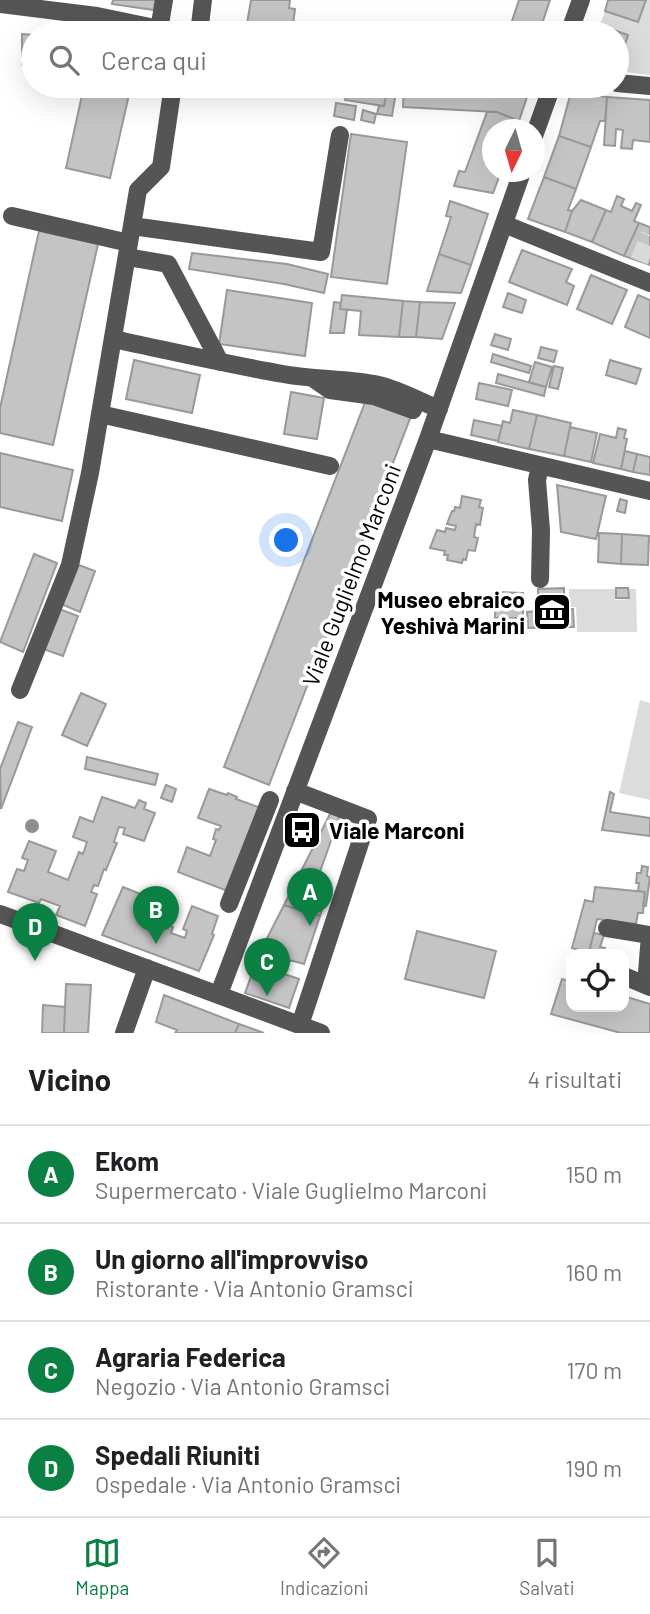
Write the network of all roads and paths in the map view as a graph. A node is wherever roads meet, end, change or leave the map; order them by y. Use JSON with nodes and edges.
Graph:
{"nodes":[{"id":1,"x":164,"y":0,"type":"edge"},
{"id":2,"x":203,"y":0,"type":"edge"},
{"id":3,"x":581,"y":0,"type":"edge"},
{"id":4,"x":0,"y":4,"type":"edge"},
{"id":5,"x":132,"y":21,"type":"edge"},
{"id":6,"x":160,"y":21,"type":"edge"},
{"id":7,"x":200,"y":21,"type":"edge"},
{"id":8,"x":573,"y":21,"type":"edge"},
{"id":9,"x":629,"y":84,"type":"edge"},
{"id":10,"x":650,"y":86,"type":"edge"},
{"id":11,"x":171,"y":98,"type":"edge"},
{"id":12,"x":548,"y":98,"type":"edge"},
{"id":13,"x":540,"y":119,"type":"edge"},
{"id":14,"x":340,"y":135,"type":"dead end"},
{"id":15,"x":519,"y":182,"type":"edge"},
{"id":16,"x":12,"y":216,"type":"dead end"},
{"id":17,"x":504,"y":224,"type":"junction"},
{"id":18,"x":129,"y":242,"type":"junction"},
{"id":19,"x":641,"y":273,"type":"edge"},
{"id":20,"x":113,"y":339,"type":"junction"},
{"id":21,"x":220,"y":362,"type":"junction"},
{"id":22,"x":100,"y":414,"type":"junction"},
{"id":23,"x":437,"y":415,"type":"junction"},
{"id":24,"x":428,"y":439,"type":"junction"},
{"id":25,"x":551,"y":463,"type":"junction"},
{"id":26,"x":330,"y":466,"type":"dead end"},
{"id":27,"x":631,"y":493,"type":"edge"},
{"id":28,"x":540,"y":579,"type":"dead end"},
{"id":29,"x":20,"y":690,"type":"dead end"},
{"id":30,"x":293,"y":797,"type":"junction"},
{"id":31,"x":251,"y":912,"type":"junction"},
{"id":32,"x":0,"y":914,"type":"edge"},
{"id":33,"x":607,"y":928,"type":"dead end"},
{"id":34,"x":147,"y":968,"type":"junction"},
{"id":35,"x":629,"y":978,"type":"edge"},
{"id":36,"x":648,"y":986,"type":"edge"},
{"id":37,"x":219,"y":994,"type":"junction"},
{"id":38,"x":300,"y":1025,"type":"junction"},
{"id":39,"x":124,"y":1033,"type":"edge"},
{"id":40,"x":321,"y":1033,"type":"edge"}],
"edges":[{"from":1,"to":6,"type":"street"},
{"from":2,"to":7,"type":"street"},
{"from":3,"to":8,"type":"street"},
{"from":4,"to":5,"type":"street"},
{"from":9,"to":10,"type":"street"},
{"from":11,"to":18,"type":"street"},
{"from":12,"to":13,"type":"street"},
{"from":14,"to":18,"type":"street"},
{"from":15,"to":17,"type":"street","name":"Viale Guglielmo Marconi"},
{"from":16,"to":18,"type":"street"},
{"from":17,"to":19,"type":"street"},
{"from":17,"to":23,"type":"street","name":"Viale Guglielmo Marconi"},
{"from":18,"to":20,"type":"street"},
{"from":18,"to":21,"type":"street"},
{"from":20,"to":21,"type":"street"},
{"from":20,"to":22,"type":"street"},
{"from":21,"to":23,"type":"street"},
{"from":22,"to":26,"type":"street"},
{"from":22,"to":29,"type":"street"},
{"from":23,"to":24,"type":"street","name":"Viale Guglielmo Marconi"},
{"from":24,"to":25,"type":"street"},
{"from":24,"to":30,"type":"street","name":"Viale Guglielmo Marconi"},
{"from":25,"to":27,"type":"street"},
{"from":25,"to":28,"type":"street"},
{"from":30,"to":31,"type":"street","name":"Viale Guglielmo Marconi"},
{"from":30,"to":31,"type":"street"},
{"from":30,"to":38,"type":"street"},
{"from":31,"to":37,"type":"street","name":"Viale Guglielmo Marconi"},
{"from":32,"to":34,"type":"street"},
{"from":33,"to":36,"type":"street"},
{"from":34,"to":37,"type":"street"},
{"from":34,"to":39,"type":"street"},
{"from":35,"to":36,"type":"street"},
{"from":37,"to":38,"type":"street"},
{"from":38,"to":40,"type":"street"}]}
